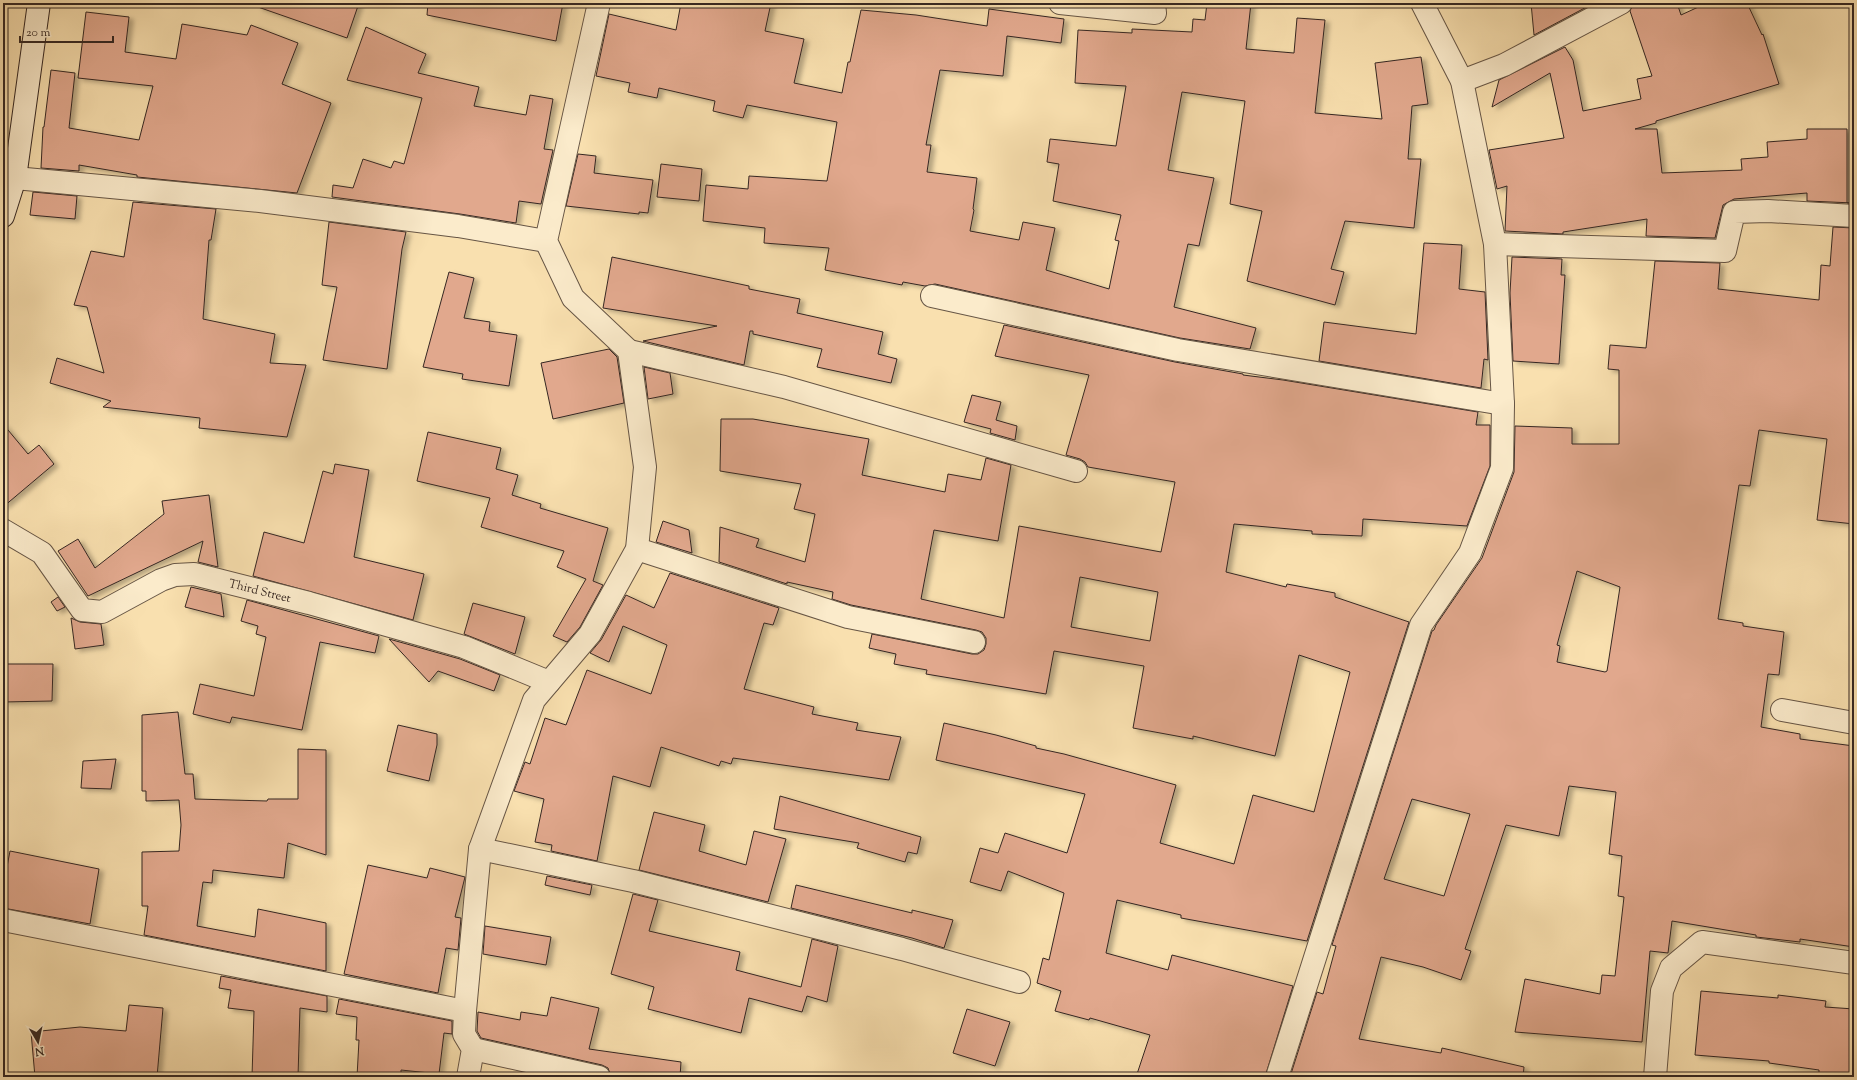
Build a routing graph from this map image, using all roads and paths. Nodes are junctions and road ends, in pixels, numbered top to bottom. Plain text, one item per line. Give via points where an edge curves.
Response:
1 (38, 3) edge
2 (599, 3) edge
3 (1060, 3) edge
4 (1154, 3) edge
5 (1422, 3) edge
6 (1621, 3) edge
7 (1462, 82) junction
8 (15, 178) junction
9 (3, 216) edge
10 (1854, 216) edge
11 (546, 241) junction
12 (1495, 244) junction
13 (932, 296) dead end
14 (629, 351) junction
15 (1503, 404) junction
16 (1076, 471) dead end
17 (3, 530) edge
18 (637, 549) junction
19 (974, 642) dead end
20 (549, 682) junction
21 (1782, 710) dead end
22 (1854, 723) edge
23 (480, 849) junction
24 (3, 920) edge
25 (1854, 963) edge
26 (1019, 982) dead end
27 (465, 1010) junction
28 (473, 1049) junction
29 (468, 1077) edge
30 (599, 1077) edge
31 (1277, 1077) edge
32 (1655, 1077) edge

1 - 8 street
2 - 11 street
3 - 4 street via 1155,12
5 - 7 street
6 - 7 street via 1504,66
7 - 12 street
8 - 9 street
8 - 11 street via 260,201 458,226
10 - 12 street via 1768,211 1734,212 1725,251
11 - 14 street via 573,298
12 - 15 street
13 - 15 street via 1178,350
14 - 16 street via 784,387
14 - 18 street via 645,467
15 - 31 street via 1502,468 1470,553 1421,625
17 - 20 street, Third Street via 42,553 82,610 102,612 162,580 175,575 194,574 309,603 464,647
18 - 19 street via 848,617
18 - 20 street via 590,634
20 - 23 street via 534,700
21 - 22 street
23 - 26 street via 633,881 902,949
23 - 27 street
24 - 27 street
25 - 32 street via 1702,942 1671,968 1662,991
27 - 28 street via 464,1034
28 - 29 street
28 - 30 street

